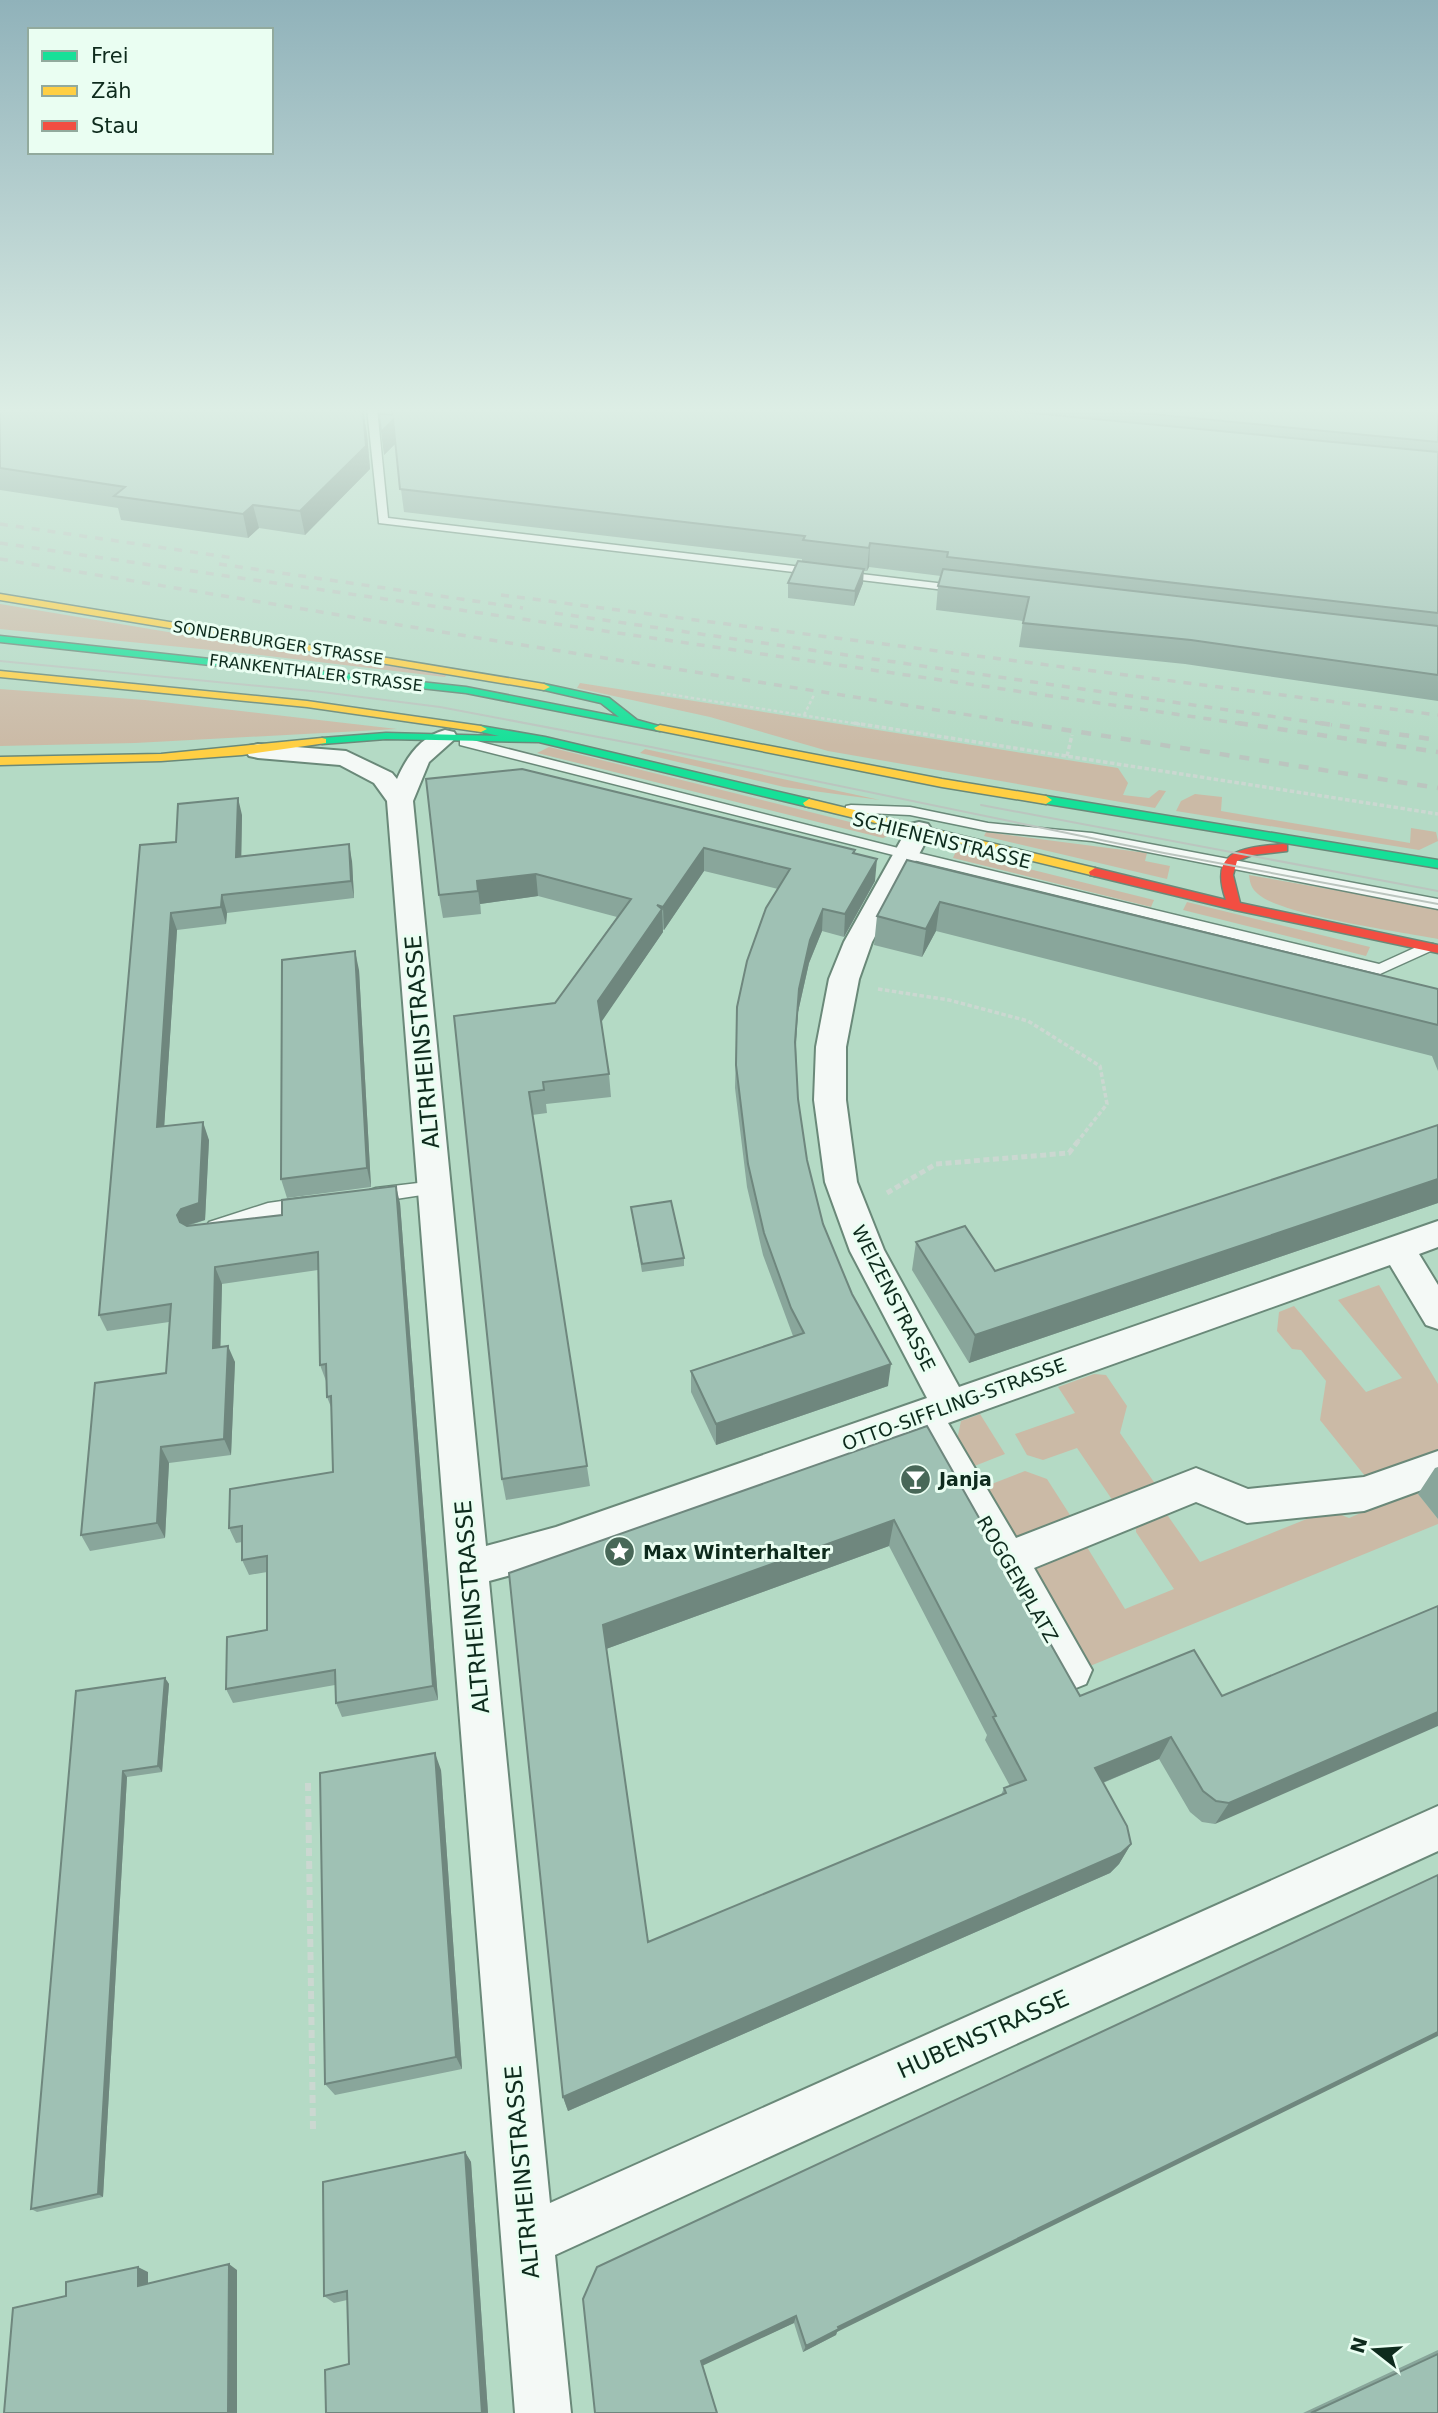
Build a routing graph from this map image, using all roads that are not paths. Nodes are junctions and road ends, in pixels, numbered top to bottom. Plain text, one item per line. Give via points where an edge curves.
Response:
1 (383, 521) edge
2 (977, 591) edge
3 (0, 597) edge
4 (0, 639) edge
5 (0, 674) edge
6 (631, 720) junction
7 (445, 737) junction
8 (545, 740) junction
9 (258, 751) junction
10 (0, 761) edge
11 (400, 801) junction
12 (826, 808) junction
13 (919, 830) junction
14 (1320, 845) junction
15 (1438, 864) edge
16 (899, 865) junction
17 (1226, 865) junction
18 (1438, 904) edge
19 (1235, 906) junction
20 (1433, 948) edge
21 (435, 1187) junction
22 (358, 1198) edge
23 (319, 1203) edge
24 (195, 1233) edge
25 (1438, 1234) edge
26 (1396, 1247) junction
27 (1438, 1315) edge
28 (937, 1410) junction
29 (1438, 1467) edge
30 (1007, 1560) junction
31 (469, 1568) junction
32 (1071, 1670) dead end
33 (1438, 1828) edge
34 (528, 2240) junction
35 (543, 2413) edge

1 - 2 lane
3 - 6 main road, SONDERBURGER STRASSE via 509,679 605,700
4 - 6 main road, FRANKENTHALER STRASSE via 466,690
5 - 8 main road, FRANKENTHALER STRASSE via 411,717
6 - 14 main road via 942,783
7 - 8 main road, SCHIENENSTRASSE
7 - 9 main road, SCHIENENSTRASSE via 344,738
7 - 11 street, ALTRHEINSTRASSE via 418,759
7 - 16 lane, SCHIENENSTRASSE
8 - 12 main road, SCHIENENSTRASSE
9 - 10 main road via 90,763
9 - 11 street via 346,758 383,778
11 - 21 street, ALTRHEINSTRASSE
12 - 13 main road, SCHIENENSTRASSE
12 - 17 lane via 910,811 989,827 1092,837
13 - 16 street, WEIZENSTRASSE
13 - 19 main road, SCHIENENSTRASSE
14 - 15 main road
14 - 17 main road via 1238,854
16 - 20 lane, SCHIENENSTRASSE via 1380,969
16 - 28 street, WEIZENSTRASSE via 844,979 831,1046 830,1100 842,1182 852,1212
17 - 18 lane
17 - 19 main road via 1224,879
19 - 20 main road, SCHIENENSTRASSE
21 - 22 lane
21 - 31 street, ALTRHEINSTRASSE
23 - 24 lane via 268,1210
25 - 26 street, OTTO-SIFFLING-STRASSE
26 - 27 street
26 - 28 street, OTTO-SIFFLING-STRASSE
28 - 30 street, ROGGENPLATZ
28 - 31 street, OTTO-SIFFLING-STRASSE via 556,1545
29 - 30 street via 1364,1494 1247,1506 1196,1485
30 - 32 street, ROGGENPLATZ
31 - 34 street, ALTRHEINSTRASSE
33 - 34 street, HUBENSTRASSE
34 - 35 street, ALTRHEINSTRASSE

